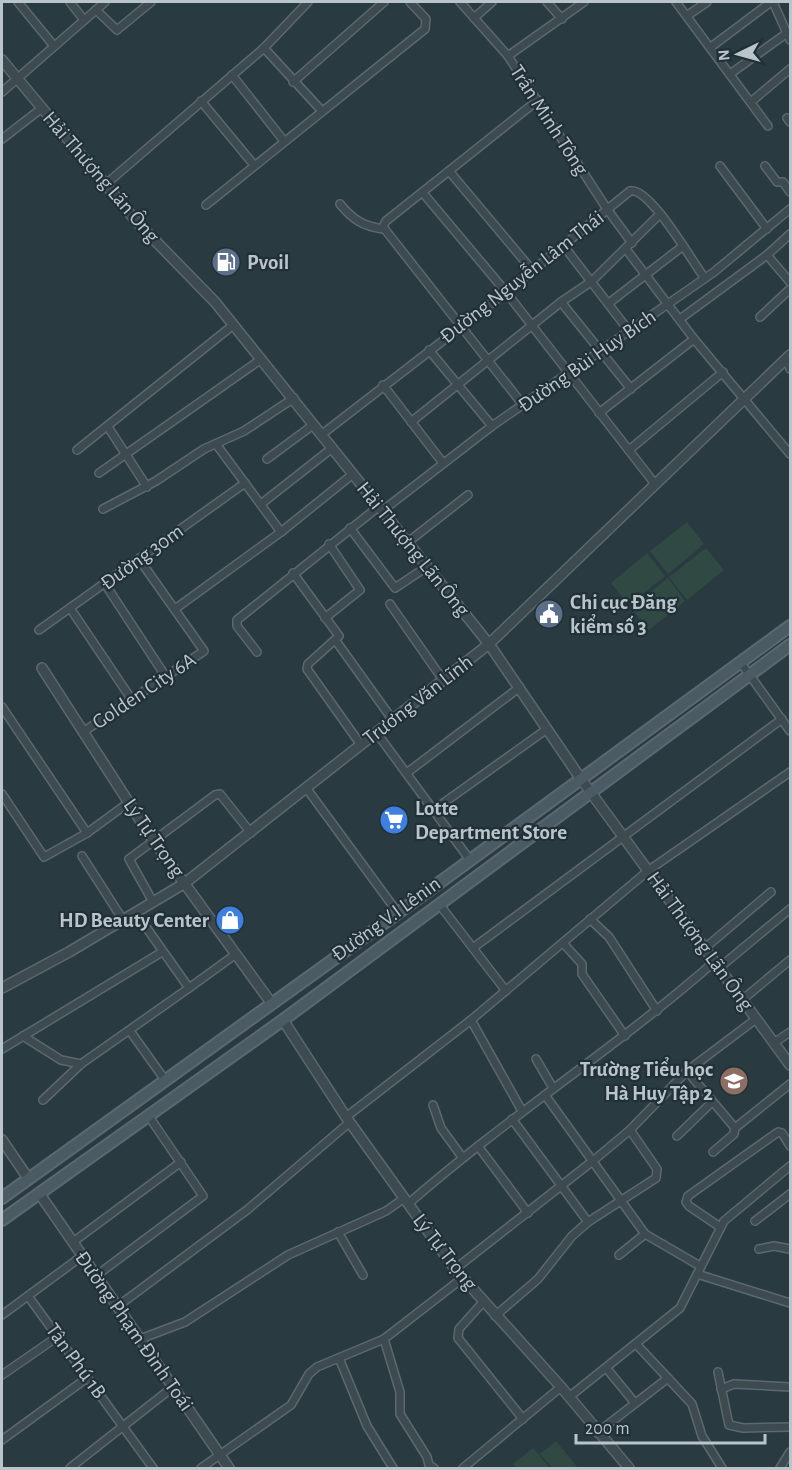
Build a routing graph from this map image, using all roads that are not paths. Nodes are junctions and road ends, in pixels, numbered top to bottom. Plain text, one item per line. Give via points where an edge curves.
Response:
1 (18, 2) edge
2 (70, 2) edge
3 (105, 2) edge
4 (151, 2) edge
5 (308, 2) edge
6 (384, 2) edge
7 (410, 2) edge
8 (460, 2) edge
9 (492, 2) edge
10 (547, 2) edge
11 (582, 2) edge
12 (676, 2) edge
13 (707, 2) edge
14 (772, 2) edge
15 (96, 10) junction
16 (688, 15) junction
17 (474, 18) junction
18 (562, 19) junction
19 (84, 20) junction
20 (789, 37) edge
21 (54, 46) junction
22 (711, 47) junction
23 (264, 48) junction
24 (508, 56) junction
25 (2, 60) edge
26 (790, 69) edge
27 (730, 74) junction
28 (232, 75) junction
29 (18, 78) junction
30 (293, 82) junction
31 (2, 92) edge
32 (538, 100) junction
33 (201, 101) junction
34 (752, 101) junction
35 (42, 108) junction
36 (321, 110) junction
37 (768, 126) dead end
38 (3, 136) edge
39 (284, 141) junction
40 (255, 165) junction
41 (720, 166) dead end
42 (765, 166) dead end
43 (449, 171) junction
44 (106, 184) junction
45 (790, 192) edge
46 (423, 193) junction
47 (340, 204) dead end
48 (206, 205) dead end
49 (607, 209) junction
50 (790, 209) edge
51 (660, 214) junction
52 (383, 229) junction
53 (767, 229) junction
54 (790, 234) edge
55 (632, 243) junction
56 (563, 245) junction
57 (683, 246) junction
58 (626, 249) junction
59 (767, 255) junction
60 (532, 270) junction
61 (647, 275) junction
62 (705, 277) junction
63 (592, 281) junction
64 (790, 282) edge
65 (790, 289) edge
66 (506, 292) junction
67 (561, 302) junction
68 (609, 303) junction
69 (668, 304) junction
70 (760, 317) dead end
71 (680, 319) junction
72 (460, 325) junction
73 (232, 326) junction
74 (531, 326) junction
75 (629, 331) junction
76 (694, 339) junction
77 (429, 350) junction
78 (599, 352) junction
79 (788, 357) edge
80 (260, 360) junction
81 (488, 360) junction
82 (790, 369) edge
83 (723, 372) junction
84 (569, 374) junction
85 (459, 384) junction
86 (383, 386) junction
87 (631, 389) junction
88 (294, 398) junction
89 (745, 399) junction
90 (524, 405) junction
91 (599, 413) junction
92 (411, 422) junction
93 (312, 425) junction
94 (492, 426) junction
95 (108, 427) junction
96 (321, 435) junction
97 (216, 444) junction
98 (331, 449) junction
99 (77, 450) dead end
100 (629, 450) junction
101 (790, 454) edge
102 (126, 456) junction
103 (267, 459) dead end
104 (443, 463) junction
105 (99, 473) dead end
106 (353, 474) junction
107 (245, 483) junction
108 (655, 484) junction
109 (147, 487) junction
110 (468, 495) dead end
111 (261, 504) junction
112 (103, 509) dead end
113 (380, 509) junction
114 (350, 528) junction
115 (281, 532) junction
116 (408, 542) junction
117 (329, 544) junction
118 (139, 559) junction
119 (428, 566) junction
120 (293, 573) junction
121 (105, 584) junction
122 (390, 604) dead end
123 (70, 608) junction
124 (175, 609) junction
125 (325, 618) junction
126 (790, 626) edge
127 (39, 630) dead end
128 (336, 641) junction
129 (489, 644) junction
130 (790, 645) edge
131 (257, 652) dead end
132 (741, 663) junction
133 (42, 668) dead end
134 (749, 676) junction
135 (166, 677) junction
136 (443, 680) junction
137 (520, 687) junction
138 (132, 700) junction
139 (2, 706) edge
140 (392, 719) junction
141 (782, 719) junction
142 (547, 729) junction
143 (790, 731) edge
144 (83, 732) junction
145 (376, 732) junction
146 (361, 745) junction
147 (408, 772) junction
148 (790, 772) edge
149 (581, 779) junction
150 (307, 789) junction
151 (591, 792) junction
152 (2, 794) edge
153 (128, 803) junction
154 (435, 809) junction
155 (87, 833) junction
156 (251, 833) junction
157 (624, 836) junction
158 (153, 840) junction
159 (82, 856) dead end
160 (470, 860) junction
161 (649, 870) junction
162 (185, 883) junction
163 (771, 892) dead end
164 (153, 902) junction
165 (439, 904) junction
166 (790, 909) edge
167 (136, 914) junction
168 (398, 914) junction
169 (590, 919) junction
170 (123, 920) junction
171 (563, 944) junction
172 (473, 948) junction
173 (705, 948) junction
174 (162, 952) junction
175 (236, 954) junction
176 (790, 960) edge
177 (716, 965) junction
178 (2, 988) edge
179 (189, 988) junction
180 (506, 991) junction
181 (742, 1000) junction
182 (272, 1004) junction
183 (657, 1011) junction
184 (756, 1019) junction
185 (283, 1020) junction
186 (471, 1020) junction
187 (130, 1031) junction
188 (790, 1032) edge
189 (23, 1036) junction
190 (625, 1036) junction
191 (774, 1043) junction
192 (2, 1049) edge
193 (536, 1059) dead end
194 (81, 1064) junction
195 (790, 1065) edge
196 (687, 1071) junction
197 (165, 1080) junction
198 (790, 1084) edge
199 (553, 1088) junction
200 (545, 1095) junction
201 (43, 1100) dead end
202 (711, 1103) junction
203 (433, 1105) dead end
204 (522, 1111) junction
205 (148, 1115) junction
206 (348, 1119) junction
207 (512, 1119) junction
208 (735, 1128) junction
209 (630, 1130) junction
210 (677, 1136) dead end
211 (2, 1140) edge
212 (478, 1146) junction
213 (790, 1146) edge
214 (713, 1152) dead end
215 (462, 1157) junction
216 (594, 1161) junction
217 (181, 1162) junction
218 (790, 1166) edge
219 (28, 1178) junction
220 (563, 1186) junction
221 (39, 1193) junction
222 (790, 1194) edge
223 (2, 1198) edge
224 (406, 1201) junction
225 (621, 1201) junction
226 (528, 1213) junction
227 (2, 1220) edge
228 (755, 1221) dead end
229 (588, 1222) junction
230 (720, 1227) junction
231 (338, 1232) junction
232 (645, 1234) junction
233 (73, 1242) junction
234 (759, 1249) dead end
235 (790, 1249) edge
236 (619, 1255) dead end
237 (82, 1256) junction
238 (455, 1269) junction
239 (698, 1270) junction
240 (97, 1275) junction
241 (363, 1275) dead end
242 (464, 1277) junction
243 (28, 1296) junction
244 (484, 1301) junction
245 (790, 1303) edge
246 (118, 1306) junction
247 (2, 1315) edge
248 (495, 1316) junction
249 (57, 1336) junction
250 (140, 1339) junction
251 (384, 1340) junction
252 (637, 1345) junction
253 (339, 1358) junction
254 (607, 1370) junction
255 (718, 1372) dead end
256 (2, 1375) edge
257 (87, 1378) junction
258 (668, 1378) junction
259 (173, 1387) junction
260 (561, 1387) junction
261 (790, 1387) edge
262 (721, 1389) junction
263 (569, 1397) junction
264 (635, 1403) junction
265 (523, 1419) junction
266 (123, 1427) junction
267 (790, 1427) edge
268 (597, 1433) junction
269 (2, 1440) edge
270 (790, 1452) edge
271 (220, 1455) junction
272 (432, 1467) edge
273 (70, 1468) edge
274 (153, 1468) edge
275 (201, 1468) edge
276 (229, 1468) edge
277 (393, 1468) edge
278 (421, 1468) edge
279 (464, 1468) edge
280 (629, 1468) edge
281 (722, 1468) edge
282 (780, 1468) edge

1 - 21 street
2 - 19 street
3 - 15 street
4 - 15 street via 117,30
5 - 23 street
6 - 30 street
7 - 36 street via 426,19 426,27
8 - 17 street, Trần Minh Tông
9 - 17 street
10 - 18 street
11 - 18 street
12 - 16 street
13 - 16 street
14 - 20 street
14 - 22 street
15 - 19 street
16 - 22 street
17 - 24 street, Trần Minh Tông
18 - 24 street
19 - 21 street
20 - 27 street
21 - 29 street
22 - 27 street
23 - 28 street
23 - 30 street
24 - 32 street, Trần Minh Tông
25 - 29 street, Hải Thượng Lãn Ông
26 - 34 street
27 - 34 street
28 - 33 street
28 - 39 street
29 - 31 street
29 - 35 street, Hải Thượng Lãn Ông
30 - 36 street
32 - 43 street
32 - 49 street, Trần Minh Tông
33 - 40 street
33 - 44 street
34 - 37 street
35 - 38 street
35 - 44 street, Hải Thượng Lãn Ông
36 - 39 street
39 - 40 street
40 - 48 street
41 - 53 street
42 - 45 street
43 - 46 street
43 - 60 street
44 - 73 street, Hải Thượng Lãn Ông
46 - 52 street via 386,220
46 - 66 street
47 - 52 street via 365,226
49 - 51 street, Đường Nguyễn Lâm Thái via 633,190 640,192
49 - 55 street, Trần Minh Tông
49 - 56 street, Đường Nguyễn Lâm Thái
50 - 53 street, Đường Bùi Huy Bích
51 - 55 street
51 - 57 street, Đường Nguyễn Lâm Thái
52 - 72 street
53 - 62 street, Đường Bùi Huy Bích
54 - 59 street
55 - 58 street
56 - 60 street, Đường Nguyễn Lâm Thái
56 - 63 street
57 - 61 street
57 - 62 street, Đường Nguyễn Lâm Thái
58 - 61 street
58 - 63 street
59 - 64 street
59 - 71 street
60 - 66 street, Đường Nguyễn Lâm Thái
61 - 68 street
61 - 69 street
62 - 69 street, Đường Bùi Huy Bích
63 - 67 street
63 - 68 street
65 - 70 street
66 - 72 street, Đường Nguyễn Lâm Thái
66 - 74 street
67 - 74 street
67 - 78 street
68 - 75 street
69 - 71 street
69 - 75 street, Đường Bùi Huy Bích
71 - 76 street
72 - 77 street, Đường Nguyễn Lâm Thái
72 - 81 street
73 - 80 street, Hải Thượng Lãn Ông
73 - 95 street
74 - 81 street
74 - 84 street
75 - 78 street, Đường Bùi Huy Bích
76 - 83 street
76 - 87 street
77 - 85 street
77 - 86 street, Đường Nguyễn Lâm Thái
78 - 84 street, Đường Bùi Huy Bích
78 - 87 street
79 - 82 street
79 - 89 street, Trương Văn Lĩnh
80 - 88 street, Hải Thượng Lãn Ông
80 - 102 street
81 - 85 street
81 - 90 street
83 - 89 street
83 - 100 street
84 - 90 street, Đường Bùi Huy Bích
84 - 91 street
85 - 92 street
85 - 94 street
86 - 92 street
86 - 96 street, Đường Nguyễn Lâm Thái
87 - 91 street
88 - 93 street, Hải Thượng Lãn Ông
88 - 97 street via 244,431
89 - 101 street
89 - 108 street, Trương Văn Lĩnh
90 - 94 street, Đường Bùi Huy Bích
91 - 100 street
92 - 104 street
93 - 96 street, Hải Thượng Lãn Ông
93 - 103 street
94 - 104 street, Đường Bùi Huy Bích
95 - 99 street
95 - 102 street
96 - 98 street, Hải Thượng Lãn Ông
97 - 107 street
97 - 109 street
98 - 106 street, Hải Thượng Lãn Ông
98 - 111 street
100 - 108 street
102 - 105 street
102 - 109 street
104 - 113 street, Đường Bùi Huy Bích
106 - 113 street, Hải Thượng Lãn Ông
106 - 115 street
107 - 111 street
107 - 118 street, Đường 30m
108 - 129 street, Trương Văn Lĩnh
109 - 112 street
110 - 116 street
111 - 115 street
113 - 114 street, Đường Bùi Huy Bích
113 - 116 street, Hải Thượng Lãn Ông
114 - 117 street, Đường Bùi Huy Bích
114 - 119 street via 395,588
115 - 124 street
116 - 119 street, Hải Thượng Lãn Ông
117 - 120 street, Đường Bùi Huy Bích
117 - 125 street via 360,590
118 - 121 street, Đường 30m
118 - 124 street
119 - 129 street, Hải Thượng Lãn Ông
120 - 125 street
120 - 131 street, Đường Bùi Huy Bích via 236,621
121 - 123 street, Đường 30m
121 - 135 street
122 - 136 street
123 - 127 street, Đường 30m
123 - 138 street
124 - 135 street, Golden City 6A via 204,651
125 - 128 street via 339,633
126 - 132 main road, Đường V.I Lênin
128 - 140 street
128 - 146 street via 307,668
129 - 136 street, Trương Văn Lĩnh
129 - 137 street, Hải Thượng Lãn Ông
130 - 134 main road, Đường V.I Lênin
132 - 134 street
132 - 149 main road, Đường V.I Lênin
133 - 144 street, Lý Tự Trọng
134 - 141 street
134 - 151 main road, Đường V.I Lênin
135 - 138 street, Golden City 6A
136 - 140 street, Trương Văn Lĩnh
137 - 142 street, Hải Thượng Lãn Ông
137 - 147 street
138 - 144 street, Golden City 6A
139 - 155 street
140 - 145 street, Trương Văn Lĩnh
141 - 143 street
141 - 157 street
142 - 149 street, Hải Thượng Lãn Ông
142 - 154 street
144 - 153 street, Lý Tự Trọng
145 - 146 street, Trương Văn Lĩnh
145 - 147 street
146 - 150 street, Trương Văn Lĩnh
147 - 154 street
148 - 161 street
149 - 151 street, Hải Thượng Lãn Ông
149 - 160 main road, Đường V.I Lênin
150 - 156 street, Trương Văn Lĩnh
150 - 168 street
151 - 157 street, Hải Thượng Lãn Ông
151 - 165 main road, Đường V.I Lênin
152 - 155 street via 44,857
153 - 155 street
153 - 158 street, Lý Tự Trọng
154 - 160 street
156 - 158 street via 219,794
156 - 162 street, Trương Văn Lĩnh
157 - 161 street, Hải Thượng Lãn Ông
157 - 172 street
158 - 162 street, Lý Tự Trọng
158 - 164 street via 129,859
159 - 170 street
160 - 168 main road, Đường V.I Lênin
161 - 169 street
161 - 173 street, Hải Thượng Lãn Ông
162 - 164 street, Trương Văn Lĩnh
162 - 175 street, Lý Tự Trọng
163 - 173 street
164 - 167 street, Trương Văn Lĩnh
165 - 172 street
165 - 185 main road, Đường V.I Lênin
166 - 177 street
167 - 170 street, Trương Văn Lĩnh
167 - 174 street
168 - 182 main road, Đường V.I Lênin
169 - 171 street
169 - 183 street via 609,937
170 - 178 street, Trương Văn Lĩnh
171 - 180 street
171 - 190 street via 582,964 582,974
172 - 180 street
173 - 177 street, Hải Thượng Lãn Ông
174 - 179 street
174 - 189 street
175 - 179 street
175 - 182 street, Lý Tự Trọng
176 - 181 street
177 - 181 street, Hải Thượng Lãn Ông
177 - 183 street
179 - 187 street
180 - 186 street
181 - 184 street, Hải Thượng Lãn Ông
182 - 185 main road
182 - 197 main road, Đường V.I Lênin
183 - 190 street
184 - 191 street, Hải Thượng Lãn Ông
184 - 196 street
185 - 205 main road, Đường V.I Lênin
185 - 206 street, Lý Tự Trọng
186 - 204 street
186 - 206 street
187 - 194 street
187 - 197 street
188 - 191 street
189 - 192 street
189 - 194 street via 61,1060
190 - 199 street
191 - 195 street, Hải Thượng Lãn Ông
193 - 199 street
194 - 201 street
196 - 202 street
196 - 209 street
197 - 219 main road, Đường V.I Lênin
198 - 208 street
199 - 200 street
200 - 204 street
200 - 216 street
202 - 208 street
202 - 210 street
203 - 215 street via 441,1128
204 - 207 street
205 - 217 street
205 - 221 main road, Đường V.I Lênin
206 - 224 street, Lý Tự Trọng
206 - 246 street via 247,1210
207 - 212 street
207 - 220 street
208 - 214 street via 734,1134
209 - 216 street
209 - 225 street via 658,1173
211 - 219 street
212 - 215 street
212 - 226 street
213 - 230 street via 782,1132 777,1132 688,1196 689,1206
215 - 224 street
216 - 220 street
216 - 225 street
217 - 233 street
217 - 240 street via 203,1192 202,1197
218 - 230 street
219 - 221 main road
219 - 223 main road, Đường V.I Lênin
220 - 226 street
220 - 229 street
221 - 227 main road, Đường V.I Lênin
221 - 233 street, Đường Phạm Đình Toái
222 - 228 street
224 - 231 street
224 - 238 street, Lý Tự Trọng
225 - 229 street
225 - 232 street
226 - 238 street
229 - 248 street via 568,1240 538,1279
230 - 239 street
231 - 241 street
231 - 250 street via 288,1255 184,1322
232 - 236 street
232 - 239 street
233 - 237 street, Đường Phạm Đình Toái
234 - 235 street
237 - 240 street, Đường Phạm Đình Toái
237 - 243 street
238 - 242 street, Lý Tự Trọng
239 - 245 street
239 - 252 street via 680,1308
240 - 246 street, Đường Phạm Đình Toái
242 - 244 street, Lý Tự Trọng
242 - 251 street
243 - 247 street
243 - 249 street, Tân Phú 1B
244 - 248 street, Lý Tự Trọng
244 - 265 street via 459,1329 458,1338
246 - 250 street, Đường Phạm Đình Toái
248 - 260 street, Lý Tự Trọng
249 - 256 street
249 - 257 street, Tân Phú 1B
250 - 259 street, Đường Phạm Đình Toái
251 - 253 street
251 - 272 street via 400,1392 400,1414
252 - 254 street
252 - 258 street
253 - 271 street via 317,1367 291,1405
253 - 277 street via 367,1426
254 - 263 street
254 - 264 street
255 - 262 street
257 - 266 street, Tân Phú 1B
257 - 269 street
258 - 264 street
258 - 281 street via 692,1404 702,1436
259 - 266 street
259 - 271 street, Đường Phạm Đình Toái
260 - 263 street, Lý Tự Trọng
260 - 265 street
261 - 262 street via 734,1384
262 - 267 street via 729,1425 734,1428
263 - 268 street, Lý Tự Trọng
264 - 268 street
265 - 279 street
266 - 273 street
266 - 274 street, Tân Phú 1B
268 - 280 street, Lý Tự Trọng
270 - 282 street
271 - 275 street
271 - 276 street, Đường Phạm Đình Toái
272 - 278 street

